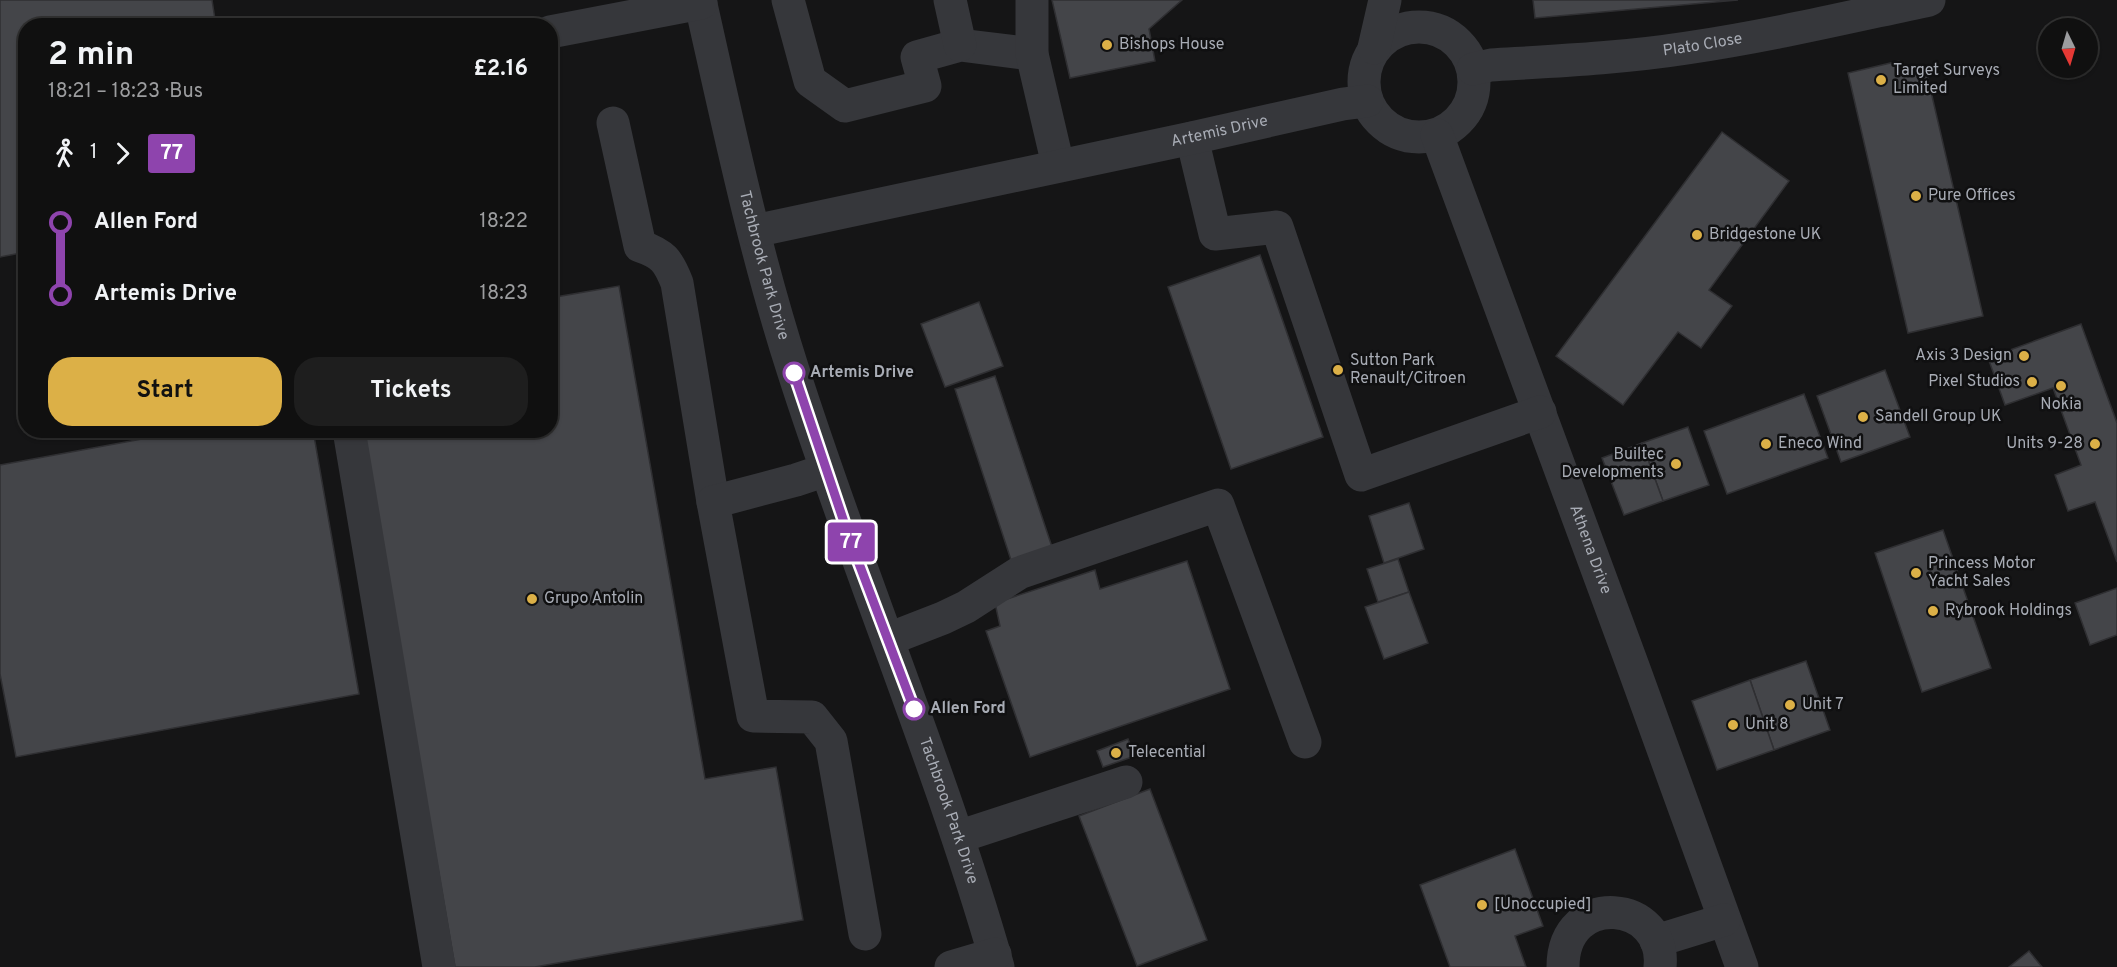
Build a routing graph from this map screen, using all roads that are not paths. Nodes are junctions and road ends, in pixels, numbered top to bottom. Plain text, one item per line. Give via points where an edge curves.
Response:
1 (788, 0) edge
2 (950, 0) edge
3 (1032, 0) edge
4 (1385, 0) edge
5 (1929, 0) edge
6 (700, 1) edge
7 (1427, 14) edge
8 (558, 30) edge
9 (960, 45) junction
10 (1374, 48) junction
11 (1032, 54) junction
12 (1473, 69) junction
13 (1367, 101) junction
14 (613, 123) dead end
15 (1437, 135) junction
16 (1192, 138) junction
17 (1058, 165) junction
18 (754, 231) junction
19 (1540, 412) junction
20 (350, 438) edge
21 (826, 470) junction
22 (713, 502) junction
23 (889, 639) junction
24 (1305, 742) dead end
25 (1126, 782) dead end
26 (958, 837) junction
27 (1724, 920) junction
28 (865, 934) dead end
29 (1658, 954) edge
30 (996, 961) edge
31 (439, 967) edge
32 (951, 967) edge
33 (1563, 967) edge
34 (1742, 967) edge

1 - 9 street via 810,81 845,106 925,86 917,57
2 - 9 street
3 - 11 street
4 - 10 street
5 - 12 street, Plato Close via 1687,48
6 - 8 street
6 - 18 street, Tachbrook Park Drive
7 - 10 street via 1418,26 1386,36
7 - 12 street via 1460,43
9 - 11 street
10 - 13 street via 1363,83
11 - 17 street
12 - 15 street via 1475,85 1463,116
13 - 15 street via 1387,128 1403,135
13 - 16 street, Artemis Drive
14 - 22 street via 640,246 662,256 677,282
15 - 19 street, Athena Drive
16 - 17 street, Artemis Drive
16 - 19 street via 1215,234 1277,227 1361,475
17 - 18 street, Artemis Drive
18 - 21 street, Tachbrook Park Drive via 781,332
19 - 27 street, Athena Drive
20 - 31 street
21 - 22 street
21 - 23 street, Tachbrook Park Drive
22 - 28 street via 753,716 812,717 831,741
23 - 24 street via 966,607 1019,573 1218,505
23 - 26 street, Tachbrook Park Drive
25 - 26 street
26 - 30 street, Tachbrook Park Drive
27 - 29 street
27 - 34 street, Athena Drive
29 - 33 street via 1652,933 1640,921 1608,912 1578,925 1568,939
30 - 32 street

